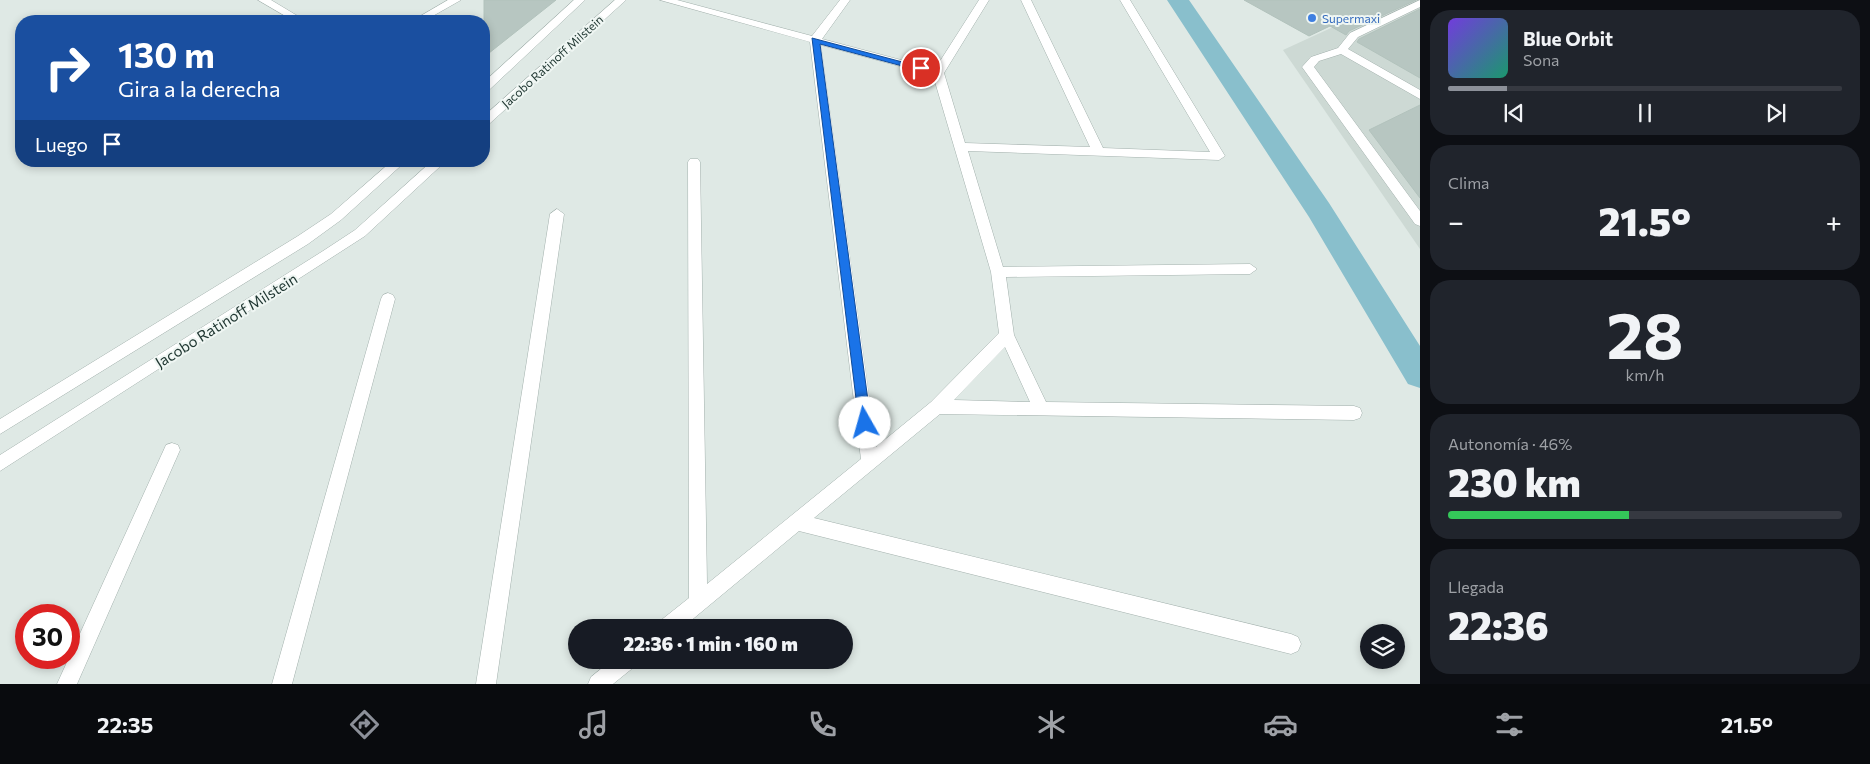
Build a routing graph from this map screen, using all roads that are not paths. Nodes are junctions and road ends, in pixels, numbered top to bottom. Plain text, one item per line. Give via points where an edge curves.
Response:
1 (263, 0) edge
2 (456, 0) edge
3 (580, 0) edge
4 (621, 0) edge
5 (665, 0) edge
6 (845, 0) edge
7 (984, 0) edge
8 (1026, 0) edge
9 (1125, 0) edge
10 (1420, 3) edge
11 (702, 4) edge
12 (291, 15) edge
13 (427, 15) edge
14 (815, 40) junction
15 (1342, 50) junction
16 (938, 73) junction
17 (490, 82) edge
18 (1420, 95) edge
19 (490, 117) edge
20 (961, 147) junction
21 (1099, 153) junction
22 (694, 162) dead end
23 (393, 167) edge
24 (433, 167) edge
25 (557, 214) dead end
26 (1420, 221) edge
27 (1250, 269) dead end
28 (998, 272) junction
29 (388, 300) dead end
30 (1007, 335) junction
31 (937, 406) junction
32 (1041, 408) junction
33 (1354, 413) dead end
34 (0, 427) edge
35 (172, 450) dead end
36 (870, 461) junction
37 (0, 464) edge
38 (796, 522) junction
39 (698, 602) junction
40 (678, 619) edge
41 (1291, 644) dead end
42 (616, 669) edge
43 (67, 684) edge
44 (282, 684) edge
45 (486, 684) edge
46 (598, 684) edge

1 - 12 street
2 - 13 street
3 - 17 street, Jacobo Ratinoff Milstein
4 - 19 street, Jacobo Ratinoff Milstein
5 - 11 street
6 - 14 street
7 - 16 street
8 - 21 street
9 - 21 street via 1219,156
10 - 15 street via 1354,35
11 - 14 street
14 - 16 street
14 - 36 street
15 - 18 street
15 - 26 street via 1315,58 1308,67
16 - 20 street
20 - 21 street
20 - 28 street
22 - 39 street
23 - 34 street, Jacobo Ratinoff Milstein via 336,217 303,240
24 - 37 street, Jacobo Ratinoff Milstein via 360,233 328,255
25 - 45 street
27 - 28 street
28 - 30 street
29 - 44 street
30 - 31 street
30 - 32 street
31 - 32 street
31 - 36 street
32 - 33 street
35 - 43 street
36 - 38 street
38 - 39 street
38 - 41 street
39 - 40 street
42 - 46 street

